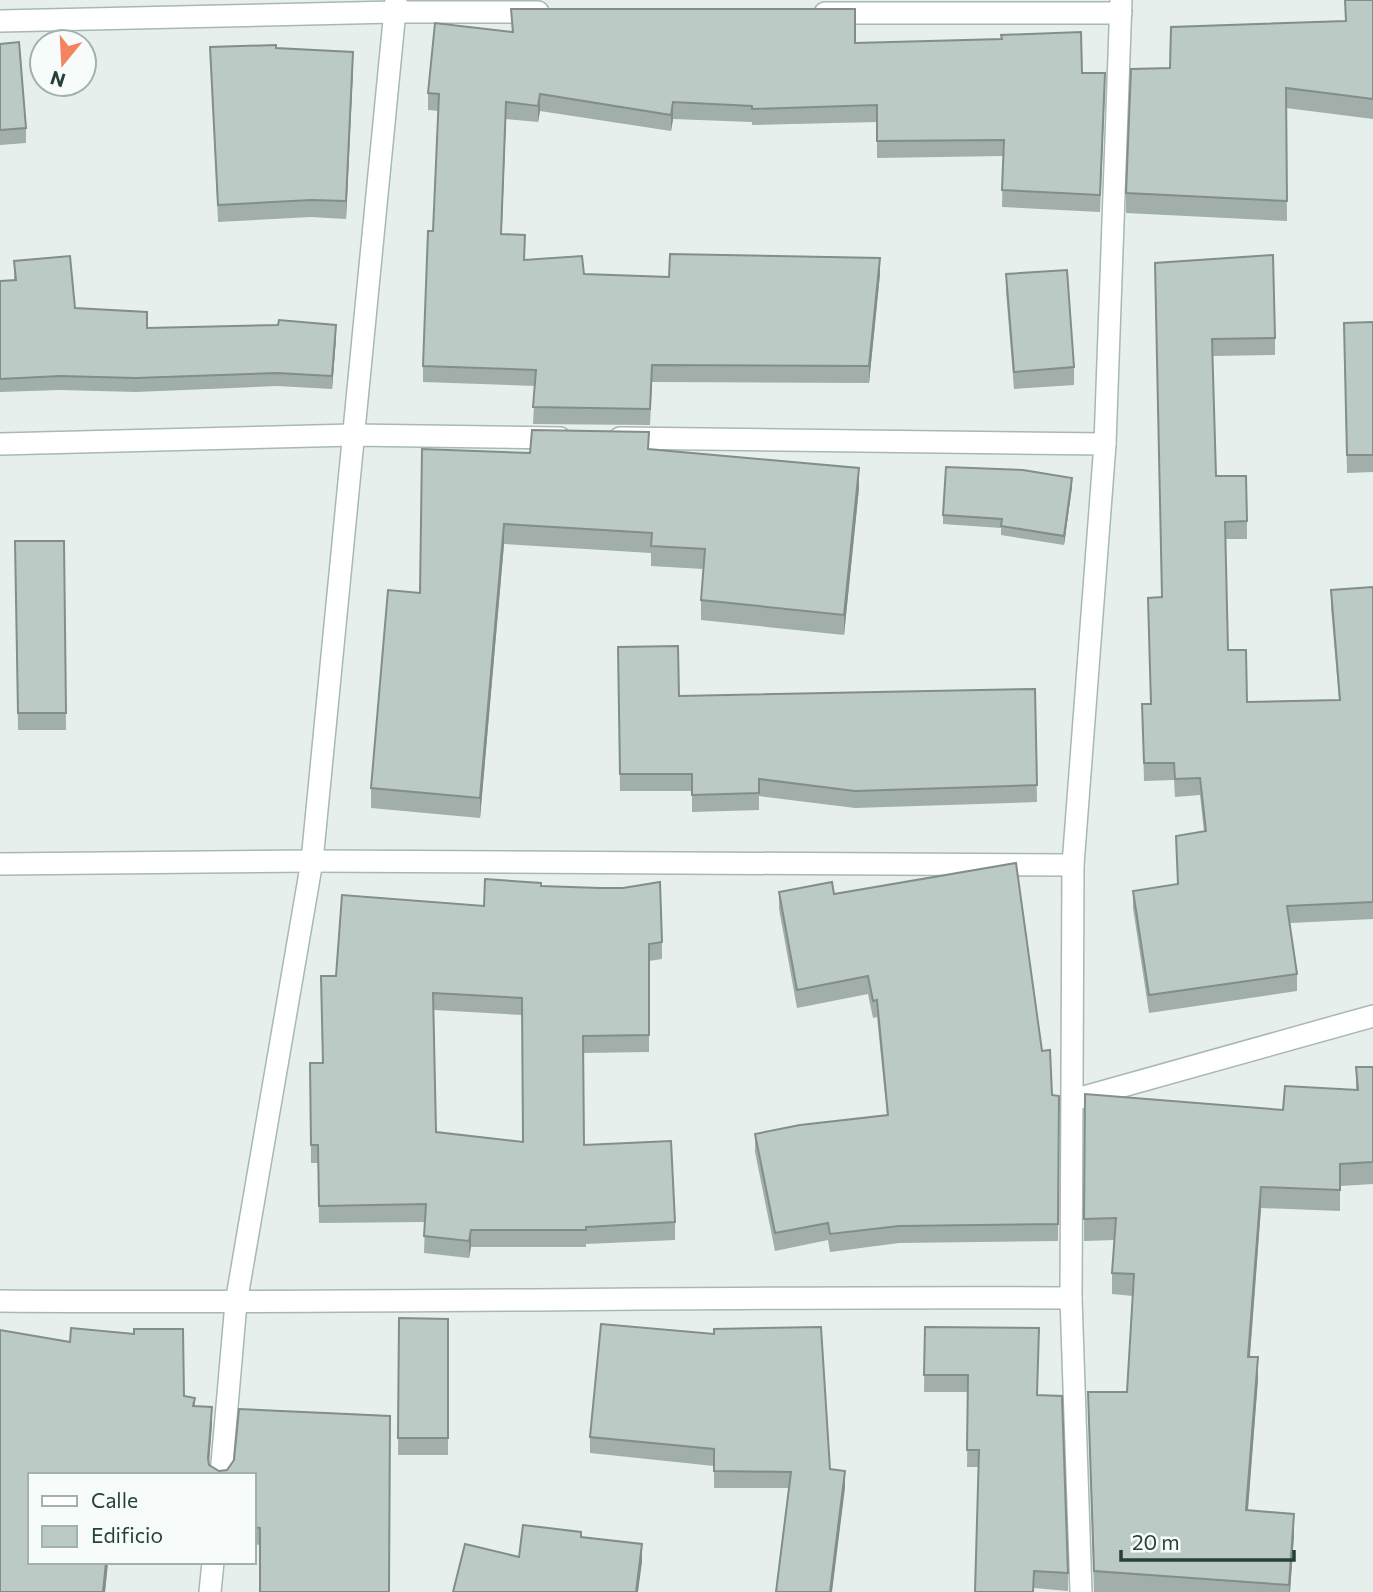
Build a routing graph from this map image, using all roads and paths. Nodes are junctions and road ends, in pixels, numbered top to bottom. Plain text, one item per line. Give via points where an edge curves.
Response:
1 (395, 6) edge
2 (1121, 6) edge
3 (562, 12) edge
4 (799, 13) edge
5 (0, 21) edge
6 (353, 435) junction
7 (576, 438) edge
8 (604, 438) edge
9 (0, 444) edge
10 (1104, 444) junction
11 (312, 861) junction
12 (0, 864) edge
13 (1073, 865) junction
14 (1373, 1016) edge
15 (1073, 1100) junction
16 (1071, 1298) junction
17 (0, 1301) edge
18 (236, 1303) junction
19 (221, 1473) edge
20 (213, 1564) edge
21 (210, 1592) edge
22 (1082, 1592) edge

1 - 3 street
1 - 5 street
1 - 6 street
2 - 4 street
2 - 10 street
6 - 7 street
6 - 9 street
6 - 11 street
8 - 10 street
10 - 13 street
11 - 12 street
11 - 13 street
11 - 18 street
13 - 15 street
14 - 15 street
15 - 16 street
16 - 18 street
16 - 22 street
17 - 18 street
18 - 19 street
20 - 21 street

